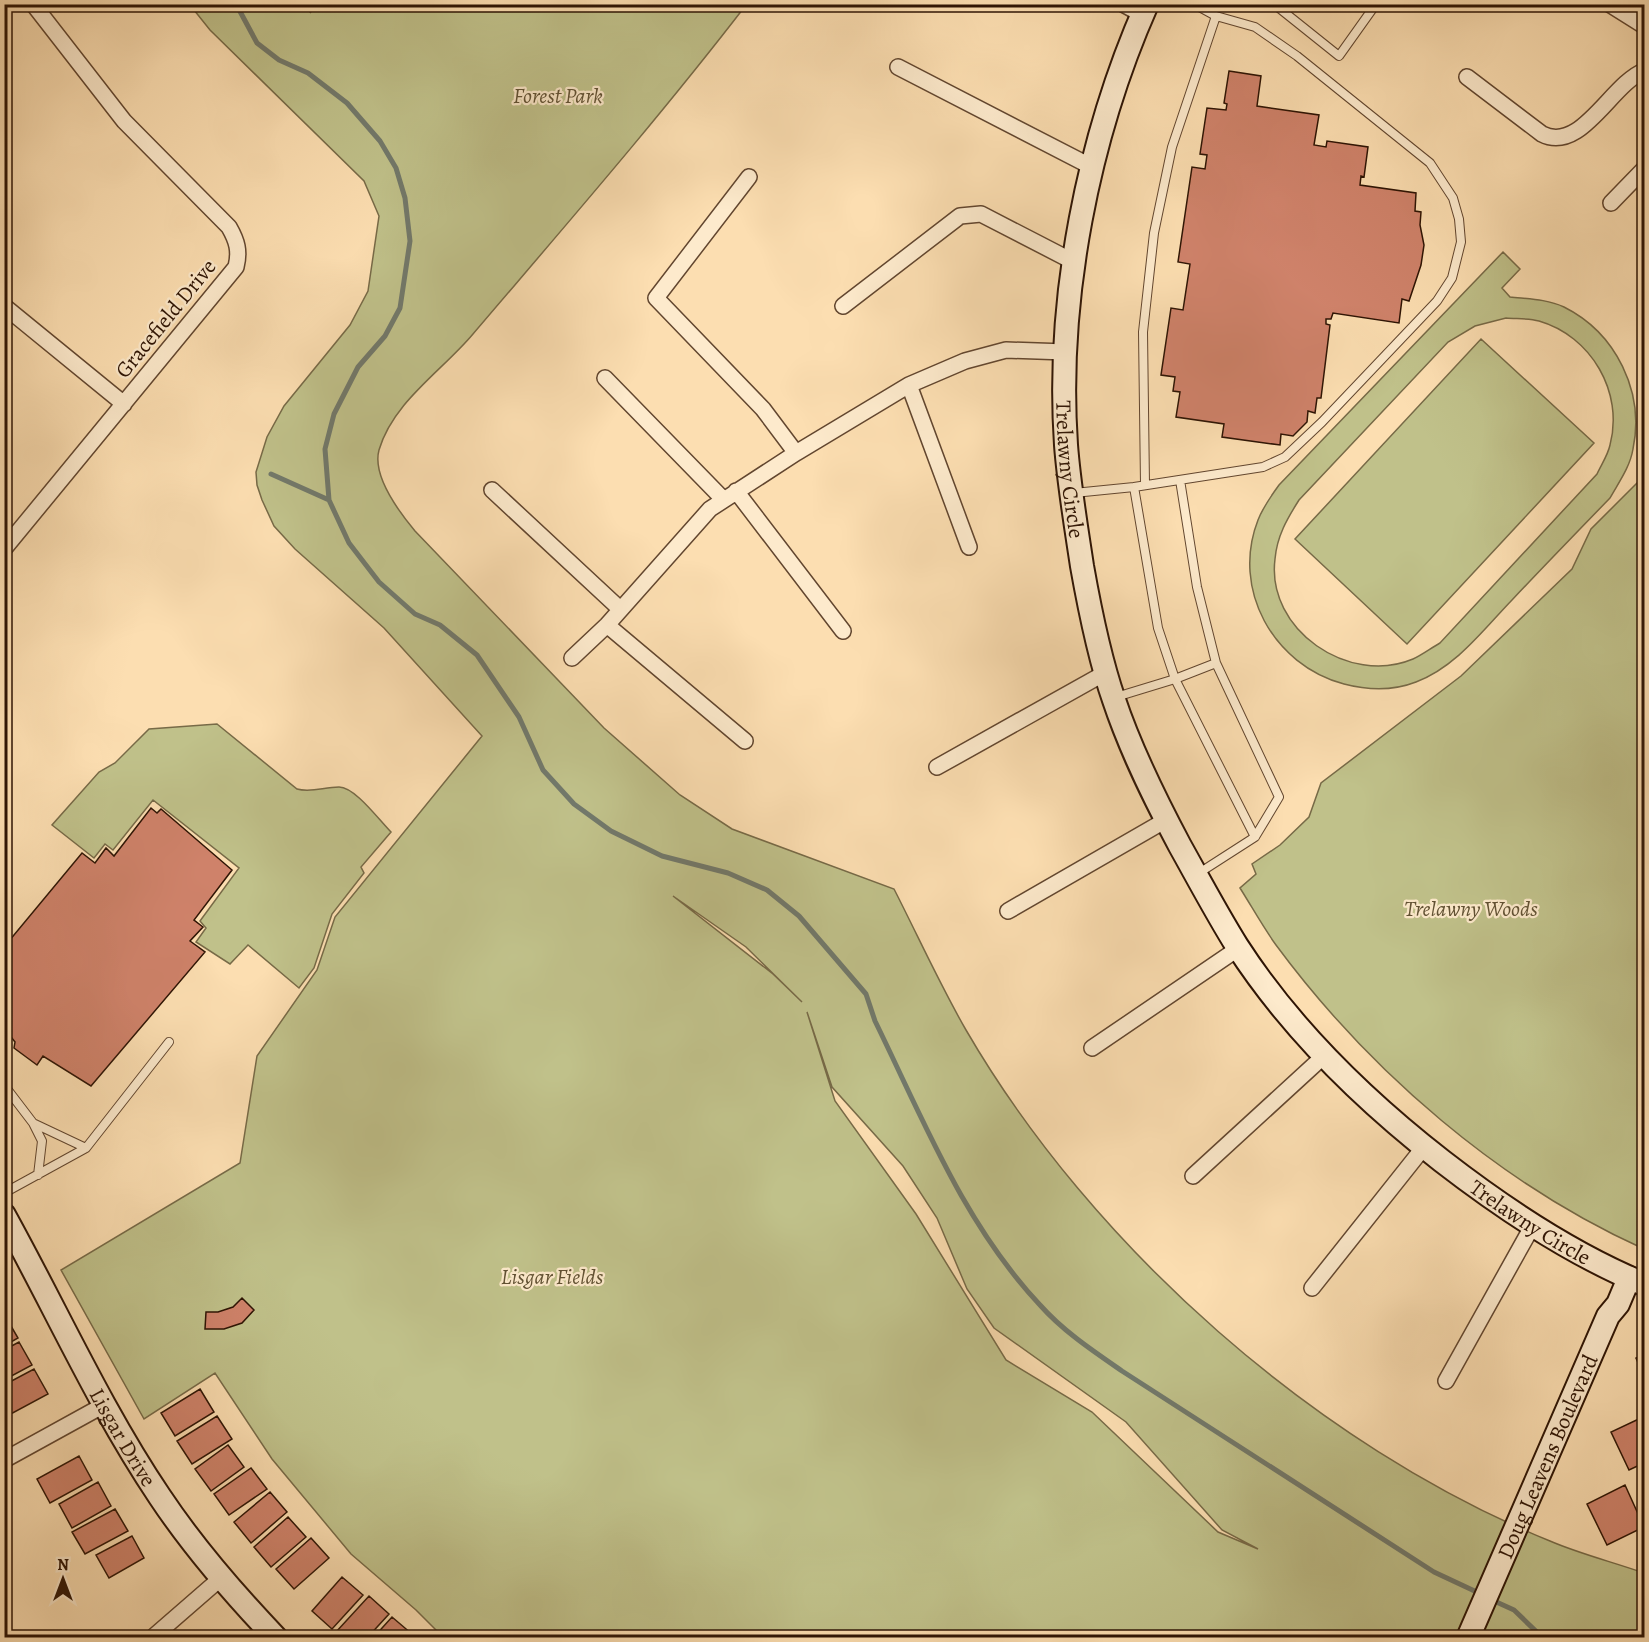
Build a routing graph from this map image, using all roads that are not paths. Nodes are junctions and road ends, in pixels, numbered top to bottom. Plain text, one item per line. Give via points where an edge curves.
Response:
1 (33, 4) edge
2 (1194, 4) edge
3 (1274, 4) edge
4 (1376, 4) edge
5 (1609, 4) edge
6 (1138, 8) edge
7 (1216, 16) junction
8 (1644, 26) edge
9 (898, 68) dead end
10 (1644, 71) edge
11 (1467, 77) dead end
12 (1092, 167) junction
13 (1644, 169) edge
14 (749, 177) dead end
15 (1611, 203) dead end
16 (1074, 262) junction
17 (4, 306) edge
18 (843, 306) dead end
19 (1066, 352) junction
20 (605, 378) dead end
21 (909, 385) junction
22 (123, 404) junction
23 (796, 453) junction
24 (1180, 480) junction
25 (1145, 485) junction
26 (1134, 487) junction
27 (492, 490) dead end
28 (1071, 493) junction
29 (730, 495) junction
30 (969, 547) dead end
31 (4, 549) edge
32 (620, 609) junction
33 (607, 625) junction
34 (843, 631) dead end
35 (573, 658) dead end
36 (1216, 663) junction
37 (1105, 673) junction
38 (1176, 680) junction
39 (1113, 698) junction
40 (746, 741) dead end
41 (938, 767) dead end
42 (1166, 820) junction
43 (1256, 837) junction
44 (1196, 875) junction
45 (1008, 911) dead end
46 (1239, 948) junction
47 (169, 1042) dead end
48 (1092, 1048) dead end
49 (1325, 1055) junction
50 (4, 1085) edge
51 (33, 1123) junction
52 (1424, 1147) junction
53 (86, 1148) junction
54 (38, 1175) junction
55 (1193, 1176) dead end
56 (4, 1193) edge
57 (4, 1215) edge
58 (1533, 1225) junction
59 (1637, 1281) edge
60 (1312, 1288) dead end
61 (1446, 1381) dead end
62 (104, 1405) junction
63 (4, 1460) edge
64 (221, 1578) junction
65 (1470, 1635) edge
66 (152, 1638) edge
67 (276, 1638) edge

1 - 22 street, Gracefield Drive via 124,121 217,213 238,245 236,267
2 - 7 lane
3 - 4 lane via 1339,56
5 - 8 street
6 - 12 street, Trelawny Circle
7 - 24 lane via 1256,27 1430,163 1453,198 1461,242 1452,278 1437,301 1285,457 1263,467
7 - 25 lane via 1172,147 1154,233 1143,332
9 - 12 street
10 - 11 street via 1627,80 1574,134 1556,138 1542,134
12 - 16 street, Trelawny Circle
13 - 15 street
14 - 23 street via 656,298 764,409
16 - 18 street via 972,213 960,216
16 - 19 street, Trelawny Circle
17 - 22 street
19 - 21 street via 1006,350 983,355
19 - 28 street, Trelawny Circle via 1065,423
20 - 29 street
21 - 23 street
21 - 30 street
22 - 31 street, Gracefield Drive
23 - 29 street
24 - 25 lane
24 - 36 lane via 1197,586
25 - 26 lane
26 - 28 lane
26 - 38 lane via 1158,628
27 - 32 street
28 - 37 street, Trelawny Circle
29 - 32 street via 710,509
29 - 34 street
32 - 33 street
33 - 35 street
33 - 40 street
36 - 38 lane
36 - 43 lane via 1279,797
37 - 39 street, Trelawny Circle
37 - 41 street
38 - 39 lane
38 - 43 lane
39 - 42 street, Trelawny Circle
42 - 44 street, Trelawny Circle
42 - 45 street
43 - 44 lane
44 - 46 street, Trelawny Circle
46 - 48 street
46 - 49 street, Trelawny Circle
47 - 53 lane
49 - 52 street, Trelawny Circle
49 - 55 street
50 - 51 lane
51 - 53 lane
51 - 54 lane via 42,1141
52 - 58 street, Trelawny Circle
52 - 60 street
53 - 54 lane
54 - 56 lane
57 - 62 street, Lisgar Drive
58 - 59 street, Trelawny Circle
58 - 61 street
59 - 65 street, Doug Leavens Boulevard via 1608,1316
62 - 63 street
62 - 64 street, Lisgar Drive via 160,1497
64 - 66 street
64 - 67 street, Lisgar Drive

